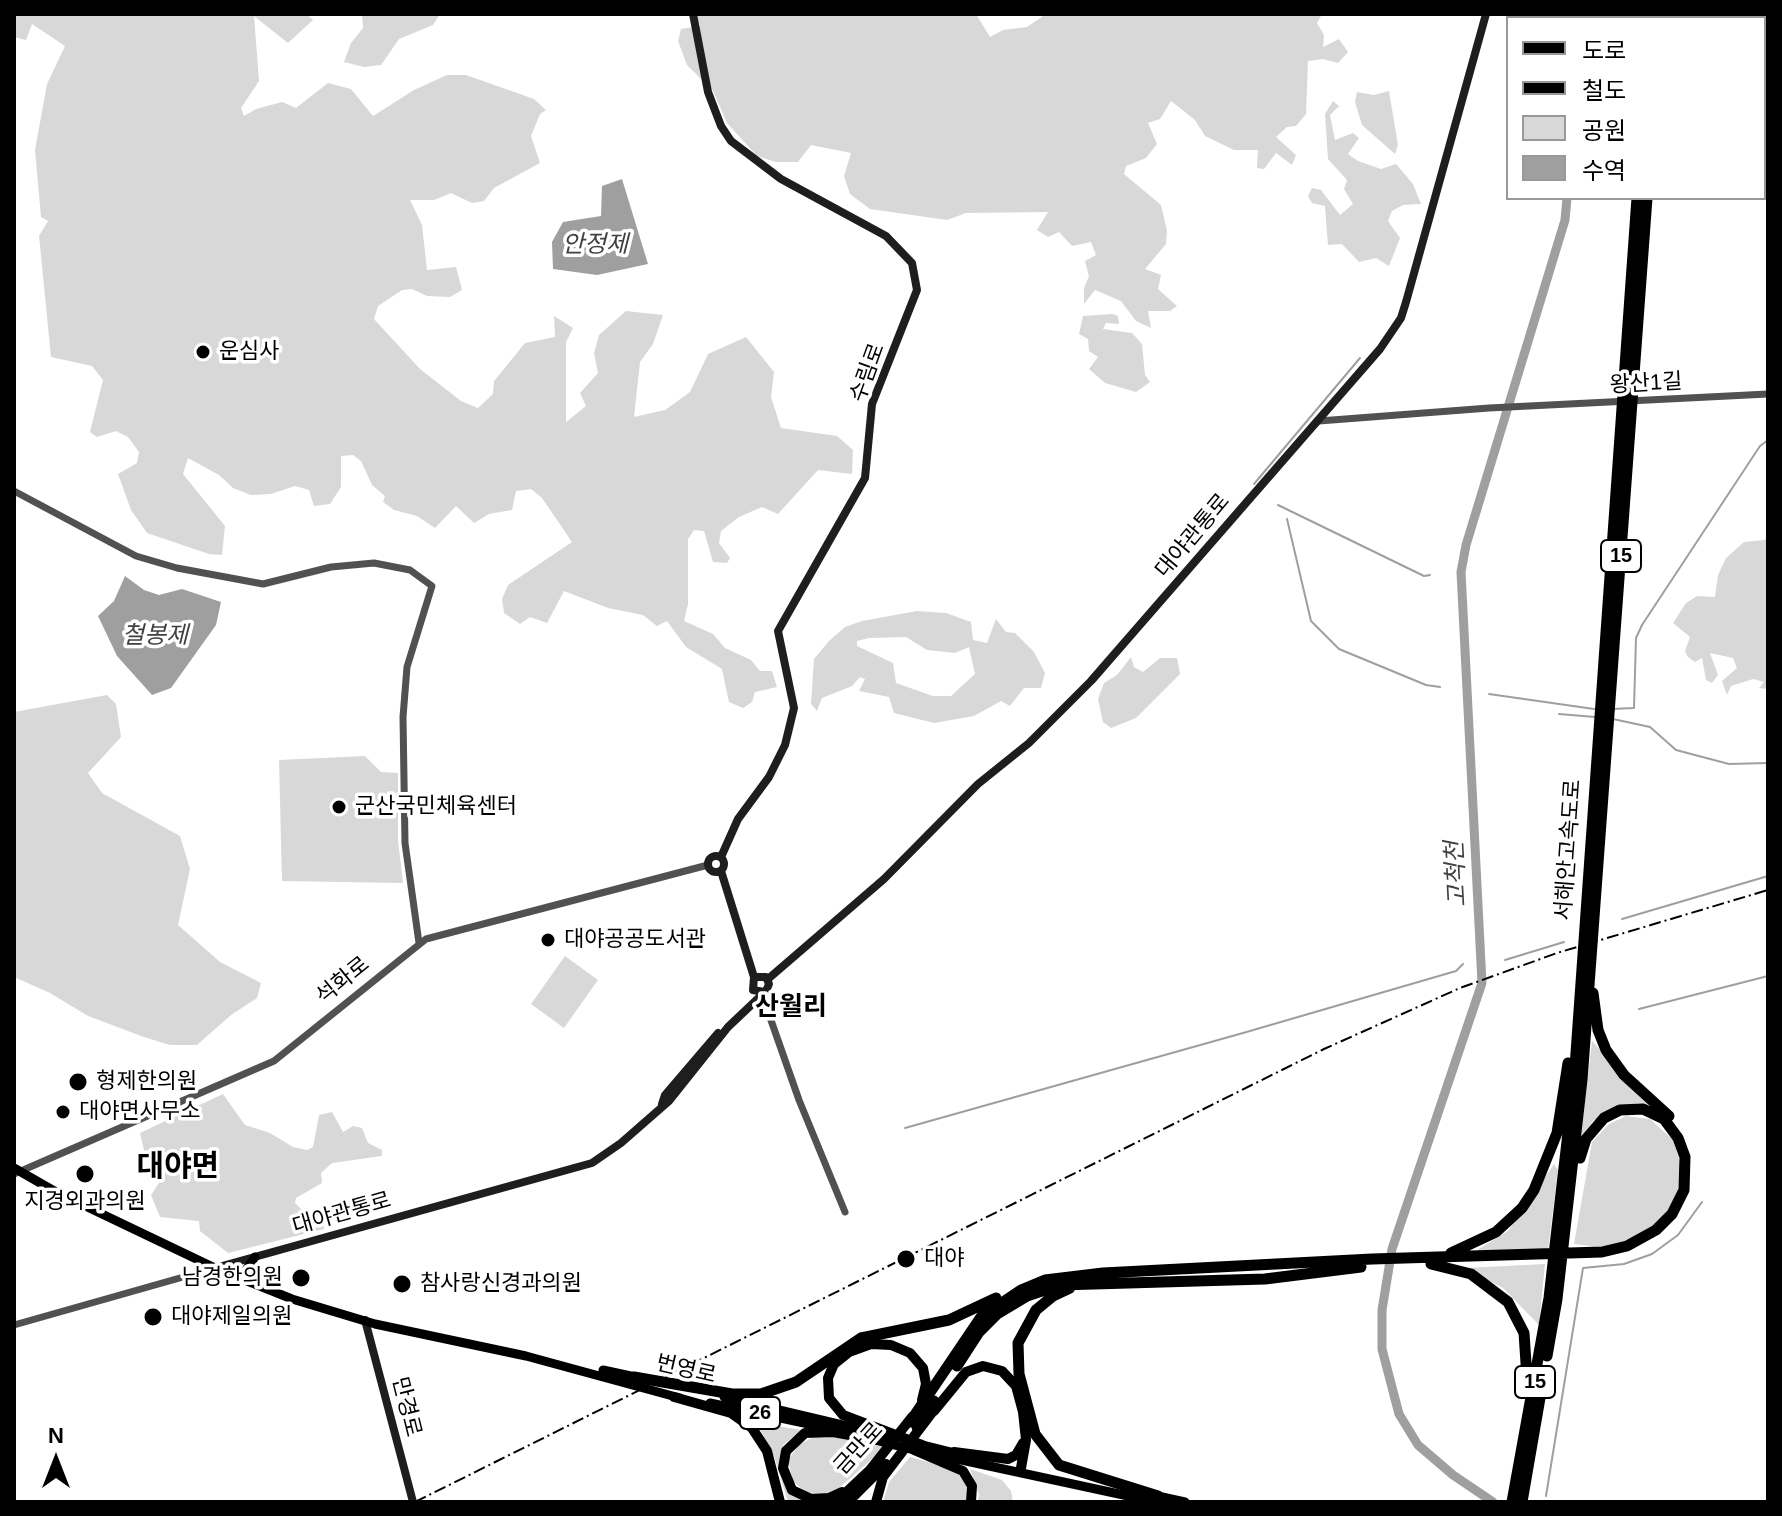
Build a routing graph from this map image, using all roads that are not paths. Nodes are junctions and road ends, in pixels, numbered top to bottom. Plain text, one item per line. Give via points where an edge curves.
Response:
1 (693, 14) edge
2 (1486, 14) edge
3 (1637, 200) edge
4 (1647, 200) edge
5 (1628, 392) junction
6 (1768, 394) edge
7 (1319, 421) junction
8 (14, 491) edge
9 (721, 857) junction
10 (708, 865) junction
11 (721, 871) junction
12 (419, 943) junction
13 (1585, 958) junction
14 (754, 977) junction
15 (751, 987) junction
16 (765, 989) junction
17 (1579, 992) junction
18 (662, 1104) junction
19 (16, 1171) edge
20 (844, 1212) dead end
21 (1560, 1237) junction
22 (255, 1257) junction
23 (1431, 1260) junction
24 (215, 1268) junction
25 (1105, 1277) junction
26 (251, 1282) junction
27 (1553, 1298) junction
28 (365, 1320) junction
29 (14, 1325) edge
30 (963, 1355) junction
31 (634, 1377) junction
32 (674, 1397) junction
33 (1020, 1397) junction
34 (934, 1411) junction
35 (916, 1426) junction
36 (866, 1438) junction
37 (1523, 1441) junction
38 (918, 1447) junction
39 (954, 1452) junction
40 (892, 1456) junction
41 (1523, 1466) junction
42 (1021, 1470) junction
43 (1157, 1499) edge
44 (413, 1502) edge
45 (780, 1502) edge
46 (836, 1502) edge
47 (851, 1502) edge
48 (876, 1502) edge
49 (971, 1502) edge
50 (1185, 1502) edge
51 (1512, 1502) edge
52 (1522, 1502) edge

1 - 9 main road, 수림로 via 708,92 731,141 781,179 886,236 912,263 917,290 872,404 865,478 778,631 794,708 785,745 738,819
2 - 7 main road, 대야관통로 via 1401,318
3 - 5 highway, 서해안고속도로 / 15
4 - 5 highway, 서해안고속도로 / 15
5 - 13 highway, 서해안고속도로 / 15
6 - 7 street, 왕산1길
7 - 16 main road, 대야관통로 via 1091,681
8 - 12 street via 136,556 177,568 263,584 331,567 374,563 410,570 432,586 404,692 405,843
9 - 10 main road via 711,857
9 - 11 main road, 수림로
10 - 11 main road
10 - 12 street, 석화로
11 - 14 main road, 수림로
12 - 19 street, 석화로 via 274,1061
13 - 17 highway, 서해안고속도로 / 15
13 - 21 highway, 서해안고속도로 / 15 via 1582,1080
13 - 23 highway via 1606,1050 1686,1142 1691,1173 1683,1206 1660,1234 1623,1252
14 - 15 main road, 대야관통로
14 - 16 main road via 761,975
15 - 16 main road via 758,993
15 - 18 main road, 대야관통로 via 747,1001
16 - 18 main road, 대야관통로
16 - 20 street via 813,1149
17 - 21 highway, 서해안고속도로 / 15
17 - 23 highway via 1559,1125 1539,1182 1522,1208 1496,1232
18 - 22 main road, 대야관통로 via 592,1163
19 - 24 main road, 번영로 / 26
21 - 23 highway via 1584,1145 1597,1123 1629,1109 1664,1119 1681,1144 1686,1183 1672,1214 1650,1235 1602,1252
21 - 27 highway, 서해안고속도로 / 15
22 - 24 main road, 대야관통로
22 - 26 main road via 245,1271
23 - 25 highway via 1372,1262 1265,1279
23 - 37 highway via 1480,1279 1517,1317 1528,1361
24 - 26 main road, 번영로 / 26
24 - 29 street, 대야관통로
25 - 30 highway via 1027,1296 997,1314
25 - 31 highway via 1044,1276 963,1315 861,1338 796,1382 761,1394
25 - 35 highway via 1045,1280 981,1317 959,1346
25 - 43 highway via 1066,1290 1036,1310 1018,1343 1021,1383 1035,1434 1059,1465
26 - 28 main road, 번영로 / 26
27 - 37 highway, 서해안고속도로 / 15
27 - 41 highway, 서해안고속도로 / 15
28 - 31 main road, 번영로 / 26
28 - 32 main road, 번영로 / 26
28 - 44 main road, 만경로
30 - 34 highway
30 - 35 highway
31 - 38 main road, 번영로 / 26
32 - 36 main road, 번영로 / 26
32 - 45 highway via 731,1413 752,1428 767,1451
33 - 34 highway via 1002,1371 983,1366 958,1379
33 - 39 highway via 1023,1440 1016,1455 1002,1459
33 - 42 highway via 1026,1440
34 - 35 highway
35 - 38 highway via 926,1384 923,1368 910,1353 871,1344 834,1364 827,1385 837,1410
35 - 40 highway, 금만로
36 - 38 main road, 번영로 / 26
36 - 40 highway via 818,1431 798,1437 784,1459 788,1483 811,1499 835,1496
37 - 41 highway, 서해안고속도로 / 15
38 - 39 main road, 번영로 / 26
38 - 42 main road, 번영로 / 26
38 - 49 highway via 963,1471 972,1486
39 - 42 main road, 번영로 / 26
40 - 46 highway, 금만로
40 - 47 highway, 금만로
40 - 48 highway
41 - 51 highway, 서해안고속도로 / 15
41 - 52 highway, 서해안고속도로 / 15
42 - 43 main road, 번영로 / 26
43 - 50 main road, 번영로 / 26

